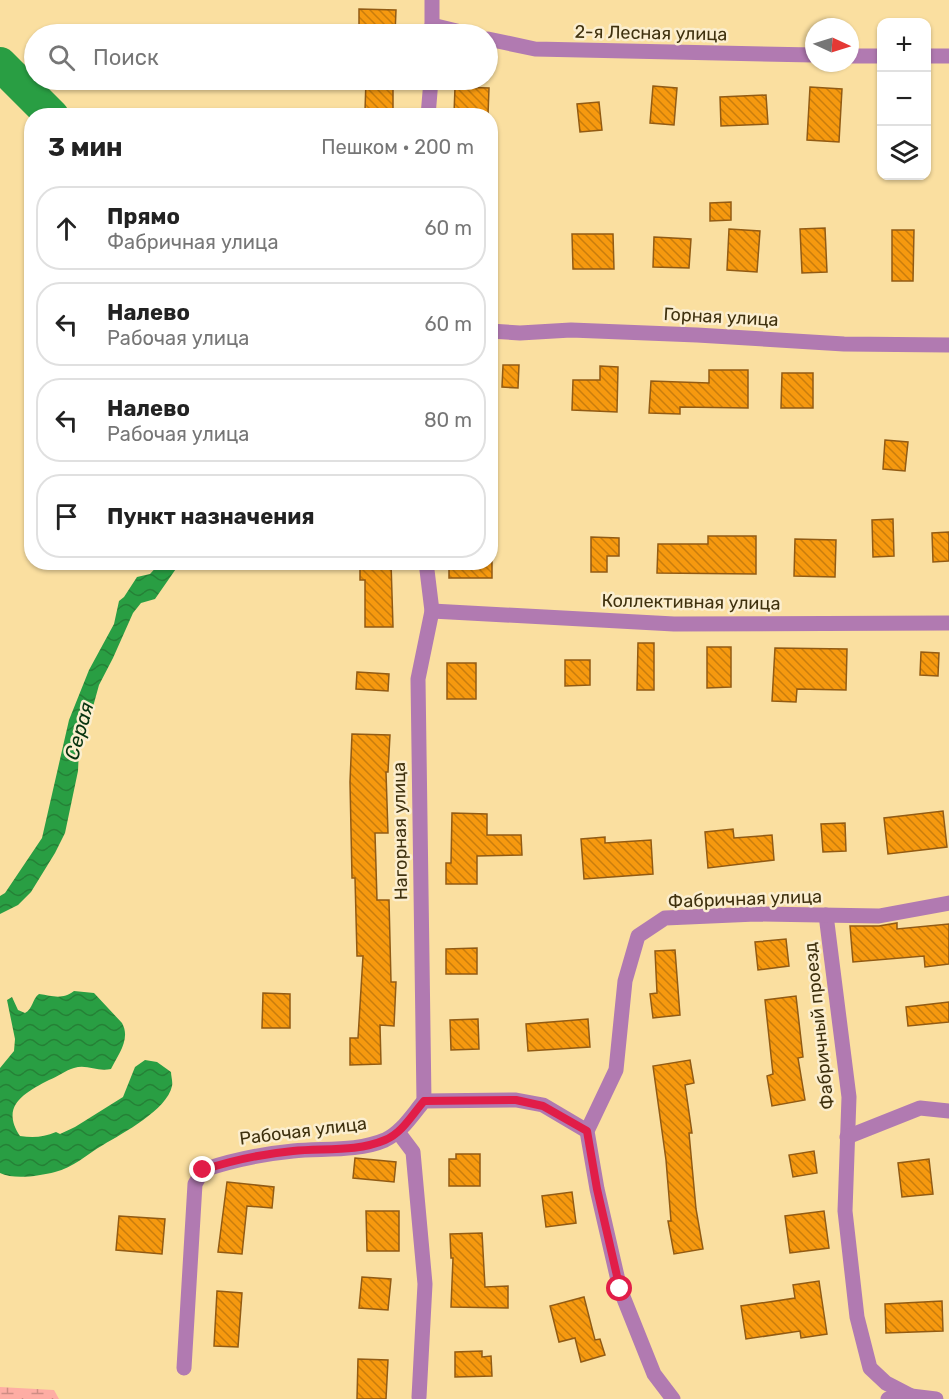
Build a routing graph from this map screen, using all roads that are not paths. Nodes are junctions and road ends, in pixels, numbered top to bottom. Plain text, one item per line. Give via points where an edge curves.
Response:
1 (432, 0) edge
2 (432, 24) edge
3 (498, 41) edge
4 (805, 55) edge
5 (859, 56) edge
6 (877, 56) edge
7 (931, 56) edge
8 (949, 56) edge
9 (429, 90) edge
10 (428, 108) edge
11 (498, 332) edge
12 (949, 345) edge
13 (427, 570) edge
14 (432, 611) junction
15 (949, 624) edge
16 (949, 903) edge
17 (826, 915) junction
18 (424, 1101) junction
19 (949, 1111) edge
20 (587, 1131) junction
21 (398, 1132) junction
22 (847, 1137) junction
23 (184, 1368) dead end
24 (419, 1396) dead end
25 (911, 1396) junction
26 (673, 1399) edge
27 (888, 1399) edge
28 (936, 1399) edge

1 - 2 street
3 - 4 street, 2-я Лесная улица via 534,50
5 - 6 street
7 - 8 street
9 - 10 street
11 - 12 street, Горная улица via 571,330 843,344
13 - 14 street, Нагорная улица
14 - 15 street, Коллективная улица via 674,624
14 - 18 street, Нагорная улица via 418,679
16 - 17 street, Фабричная улица via 879,916
17 - 20 street, Фабричная улица via 665,918 638,936 625,981 616,1070
17 - 22 street, Фабричный проезд via 849,1097
18 - 20 street via 516,1100 543,1106
18 - 21 street, Рабочая улица
19 - 22 street via 920,1108
20 - 26 street via 620,1289 654,1374
21 - 23 street, Рабочая улица via 361,1146 245,1158 203,1170 195,1184
21 - 24 street via 413,1152 424,1284
22 - 25 street, Фабричный проезд via 845,1211 857,1317 870,1368 886,1383
25 - 27 street
25 - 28 street

